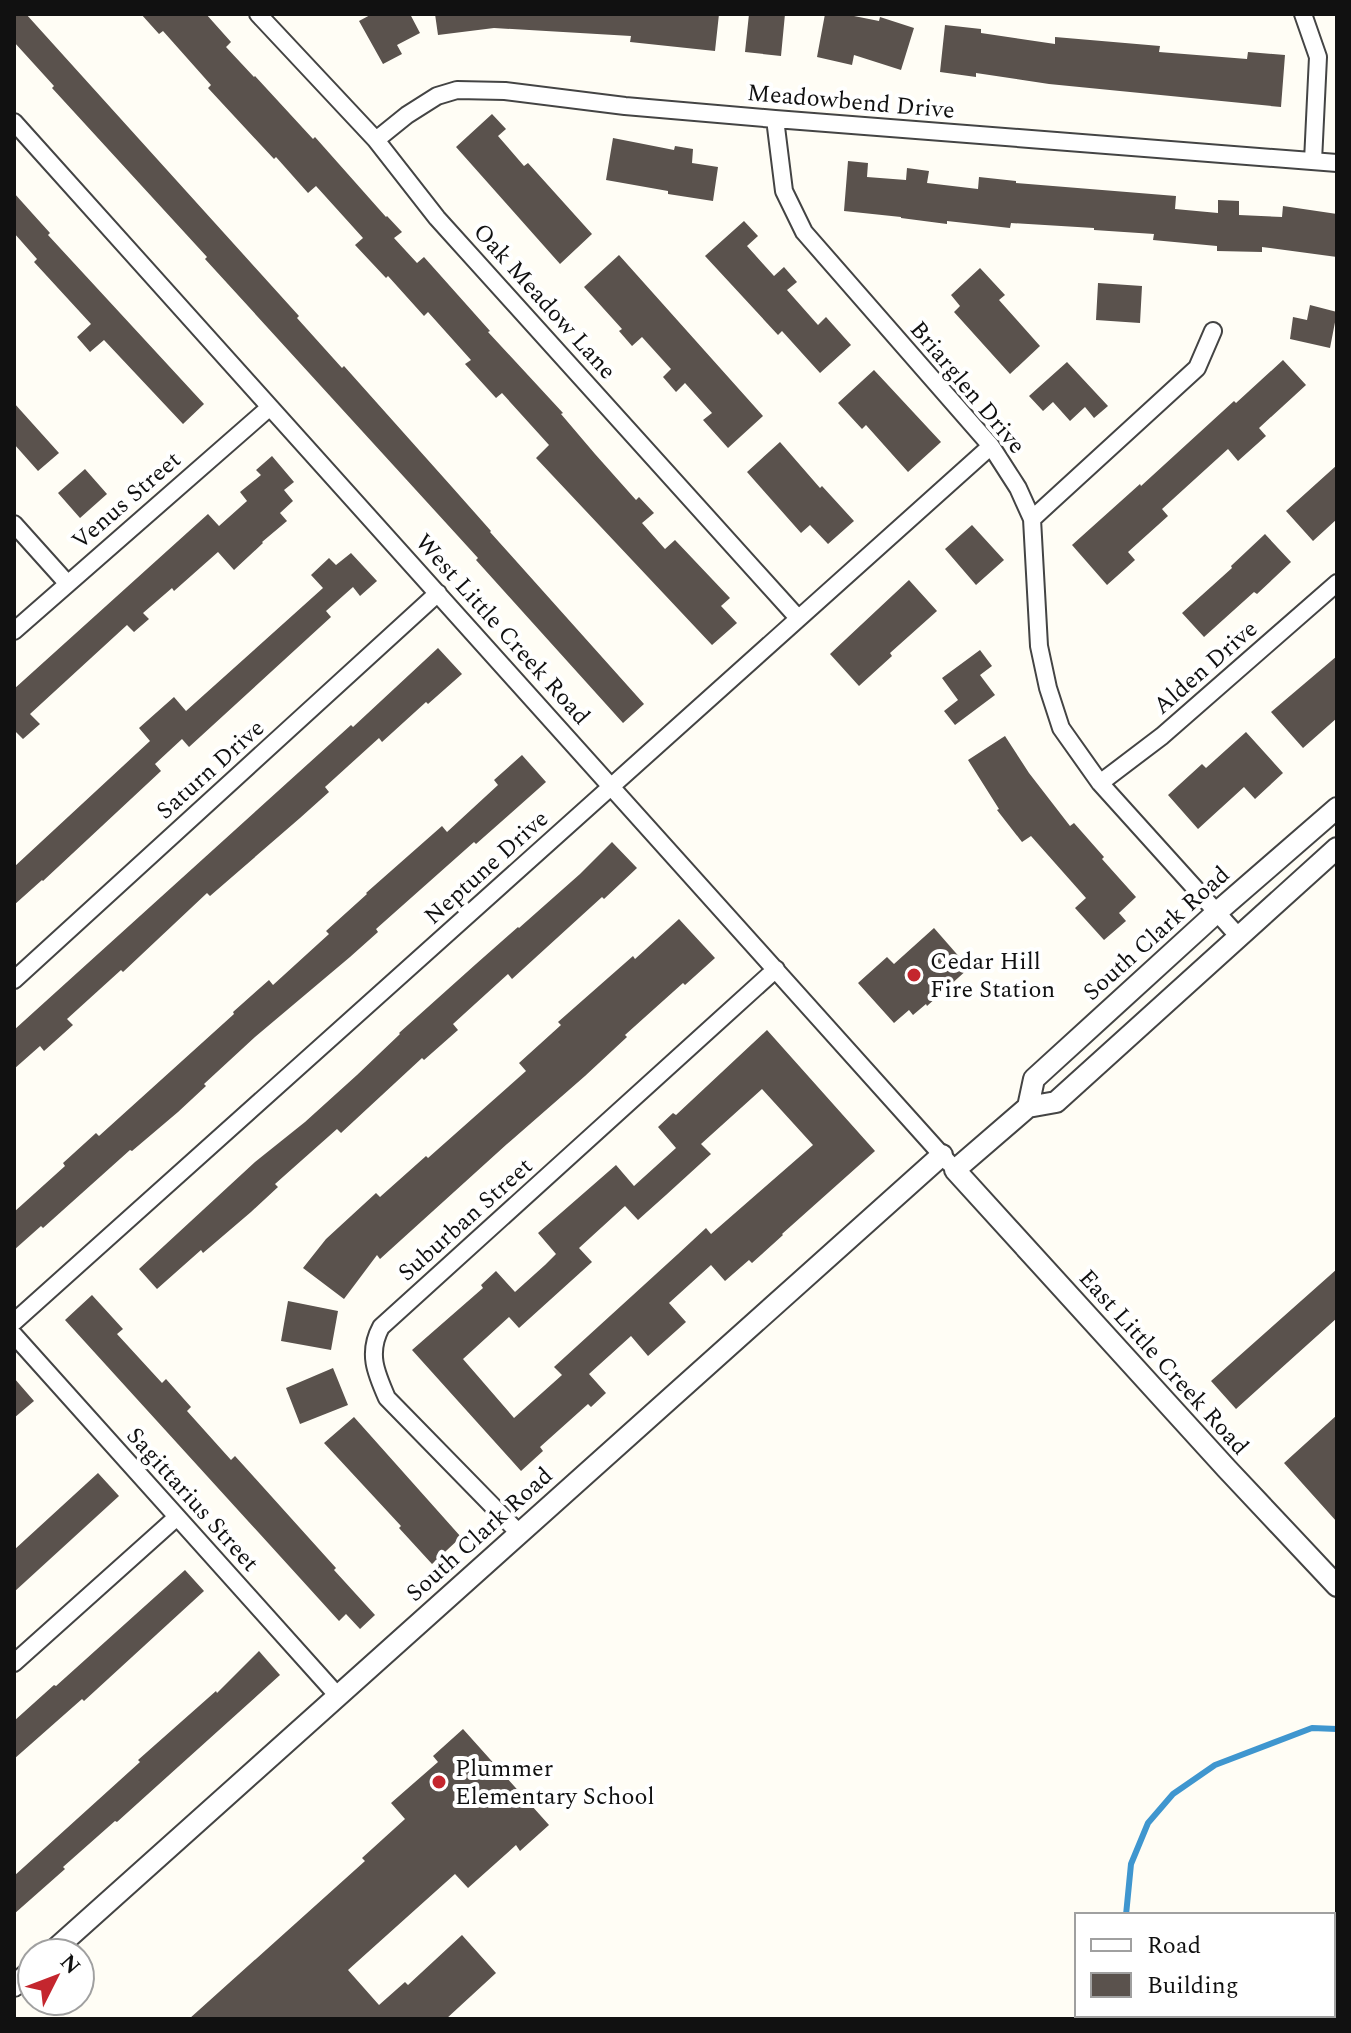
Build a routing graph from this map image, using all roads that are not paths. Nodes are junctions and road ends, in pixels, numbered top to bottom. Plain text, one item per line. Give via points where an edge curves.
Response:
1 (258, 14) edge
2 (1303, 14) edge
3 (775, 119) junction
4 (14, 122) edge
5 (376, 140) junction
6 (1313, 161) junction
7 (1337, 163) edge
8 (1213, 331) dead end
9 (270, 407) junction
10 (991, 446) junction
11 (1032, 519) junction
12 (14, 524) edge
13 (67, 583) junction
14 (1337, 583) edge
15 (438, 593) junction
16 (798, 618) junction
17 (14, 631) edge
18 (1100, 783) junction
19 (612, 786) junction
20 (1337, 808) edge
21 (1337, 848) edge
22 (1216, 913) junction
23 (1239, 937) junction
24 (776, 969) junction
25 (14, 980) edge
26 (1028, 1107) junction
27 (948, 1162) junction
28 (14, 1322) edge
29 (14, 1335) edge
30 (177, 1517) junction
31 (520, 1534) junction
32 (1337, 1586) edge
33 (14, 1663) edge
34 (337, 1695) junction
35 (69, 1937) edge

1 - 5 street, Oak Meadow Lane
2 - 6 street via 1318,57
3 - 5 street, Meadowbend Drive via 457,90 437,96
3 - 6 street, Meadowbend Drive
3 - 10 street, Briarglen Drive via 784,191 804,232
4 - 9 street, West Little Creek Road
5 - 16 street, Oak Meadow Lane via 437,218
6 - 7 street, Meadowbend Drive
8 - 11 street via 1197,368
9 - 13 street, Venus Street
9 - 15 street, West Little Creek Road
10 - 11 street, Briarglen Drive
10 - 16 street, Neptune Drive
11 - 18 street, Briarglen Drive via 1039,646 1048,688 1061,728
12 - 13 street
13 - 17 street, Venus Street
14 - 18 street, Alden Drive via 1162,736
15 - 19 street, West Little Creek Road
15 - 25 street, Saturn Drive
16 - 19 street, Neptune Drive
18 - 22 street, Briarglen Drive
19 - 24 street, West Little Creek Road
19 - 28 street, Neptune Drive
20 - 22 street, South Clark Road
21 - 23 street, South Clark Road
22 - 23 street, Briarglen Drive
22 - 26 street, South Clark Road via 1034,1079
23 - 26 street, South Clark Road via 1056,1102
24 - 27 street, West Little Creek Road
24 - 31 street, Suburban Street via 381,1327 374,1340 376,1371 387,1398
26 - 27 street, South Clark Road
27 - 31 street, South Clark Road
27 - 32 street, East Little Creek Road
29 - 30 street, Sagittarius Street
30 - 33 street
30 - 34 street, Sagittarius Street
31 - 34 street, South Clark Road
34 - 35 street, South Clark Road

